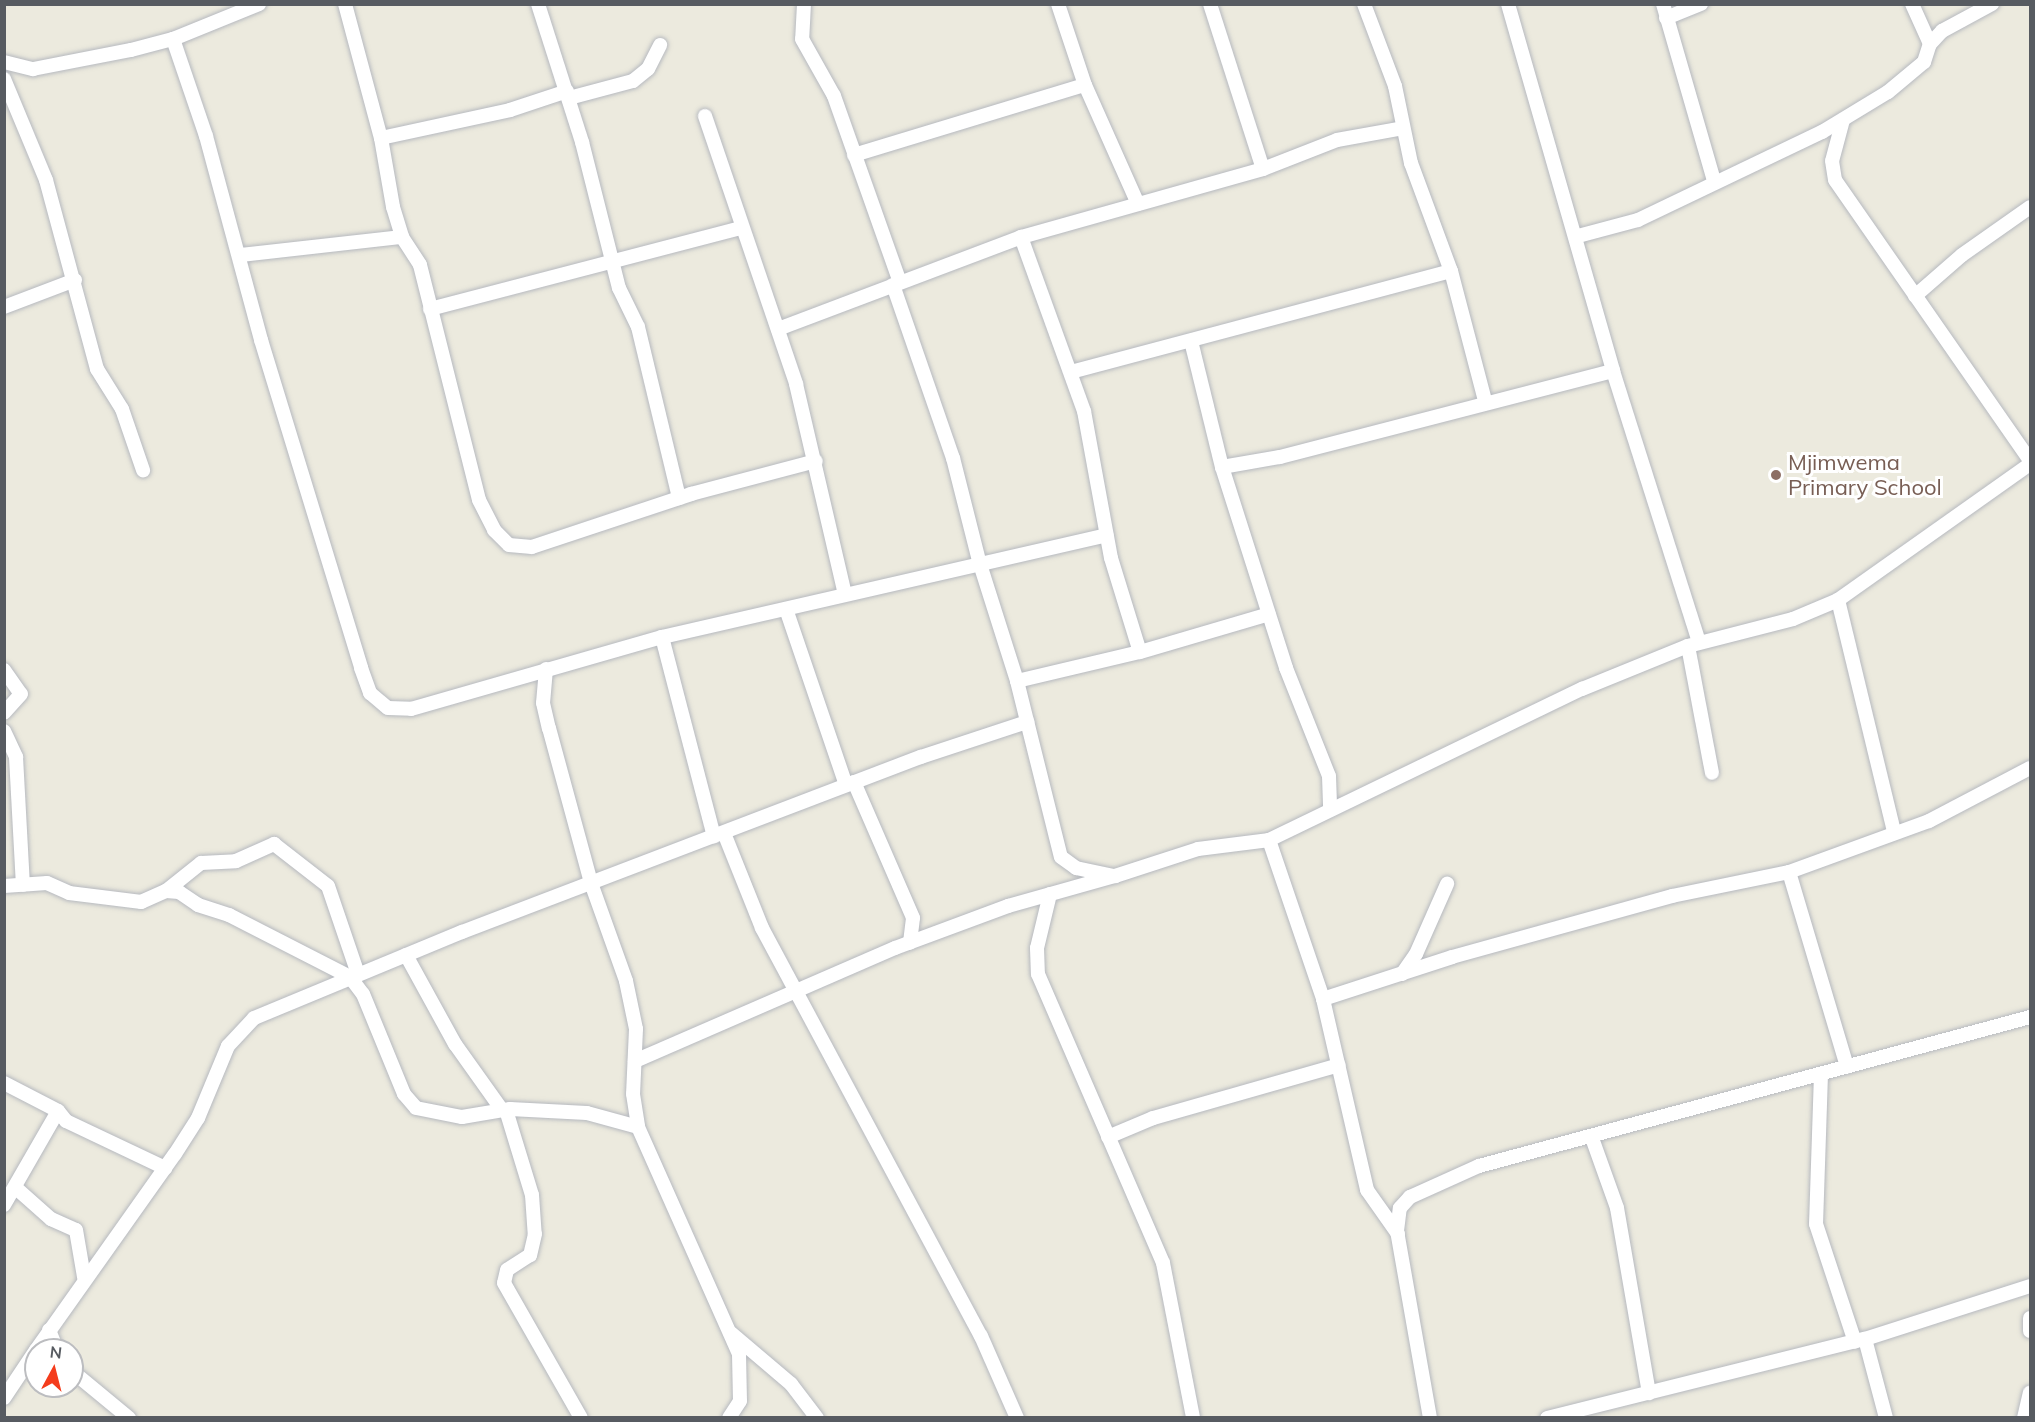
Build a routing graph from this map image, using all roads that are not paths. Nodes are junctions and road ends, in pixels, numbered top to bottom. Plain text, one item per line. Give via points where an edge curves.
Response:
1 (259, 4) edge
2 (345, 4) edge
3 (538, 4) edge
4 (804, 4) edge
5 (1058, 4) edge
6 (1210, 4) edge
7 (1364, 4) edge
8 (1508, 4) edge
9 (1701, 4) edge
10 (1912, 4) edge
11 (1992, 4) edge
12 (1664, 11) edge
13 (173, 39) junction
14 (1930, 44) junction
15 (660, 45) dead end
16 (4, 62) edge
17 (4, 79) edge
18 (1085, 85) junction
19 (568, 94) junction
20 (705, 116) dead end
21 (1843, 120) junction
22 (1402, 128) junction
23 (381, 138) junction
24 (854, 155) junction
25 (1263, 169) junction
26 (1714, 182) junction
27 (1138, 204) junction
28 (2031, 207) edge
29 (741, 228) junction
30 (1578, 236) junction
31 (402, 237) junction
32 (1021, 237) junction
33 (241, 255) junction
34 (614, 265) junction
35 (1451, 271) junction
36 (75, 280) junction
37 (897, 284) junction
38 (1915, 296) junction
39 (4, 307) edge
40 (430, 309) junction
41 (778, 329) junction
42 (1191, 341) junction
43 (1612, 371) junction
44 (1071, 372) junction
45 (1485, 400) junction
46 (816, 461) junction
47 (2031, 463) edge
48 (1222, 466) junction
49 (143, 470) dead end
50 (679, 498) junction
51 (1106, 535) junction
52 (979, 561) junction
53 (845, 594) junction
54 (1838, 600) junction
55 (786, 609) junction
56 (1269, 614) junction
57 (662, 637) junction
58 (1693, 644) junction
59 (1140, 652) junction
60 (546, 669) junction
61 (4, 670) edge
62 (1017, 681) junction
63 (4, 713) edge
64 (1028, 722) junction
65 (6, 739) edge
66 (2031, 768) edge
67 (1712, 773) dead end
68 (850, 784) junction
69 (1330, 807) junction
70 (1893, 831) junction
71 (719, 834) junction
72 (1269, 840) junction
73 (1789, 872) junction
74 (1114, 876) junction
75 (591, 883) junction
76 (1447, 884) dead end
77 (23, 885) junction
78 (4, 886) edge
79 (166, 891) junction
80 (1050, 894) junction
81 (910, 943) junction
82 (406, 955) junction
83 (1402, 974) junction
84 (354, 976) junction
85 (793, 990) junction
86 (1323, 999) junction
87 (2031, 1017) edge
88 (635, 1061) junction
89 (1339, 1065) junction
90 (1847, 1067) junction
91 (1821, 1074) junction
92 (4, 1083) edge
93 (504, 1110) junction
94 (58, 1111) junction
95 (638, 1127) junction
96 (1108, 1137) junction
97 (1592, 1138) junction
98 (165, 1168) junction
99 (16, 1188) junction
100 (4, 1205) edge
101 (1398, 1234) junction
102 (84, 1277) junction
103 (2031, 1286) edge
104 (2031, 1318) edge
105 (49, 1330) junction
106 (2031, 1331) edge
107 (731, 1333) junction
108 (44, 1338) edge
109 (52, 1338) edge
110 (1860, 1340) junction
111 (24, 1368) edge
112 (84, 1381) edge
113 (1649, 1393) junction
114 (2031, 1393) edge
115 (4, 1398) edge
116 (129, 1418) edge
117 (580, 1418) edge
118 (729, 1418) edge
119 (817, 1418) edge
120 (1017, 1418) edge
121 (1193, 1418) edge
122 (1430, 1418) edge
123 (1547, 1418) edge
124 (1886, 1418) edge
125 (2024, 1418) edge

1 - 13 street
2 - 23 street
3 - 19 street
4 - 24 street via 802,39 825,76
5 - 18 street
6 - 25 street
7 - 22 street via 1395,86
8 - 30 street
9 - 12 street
10 - 14 street
11 - 14 street via 1942,31
12 - 26 street
13 - 16 street via 33,69
13 - 33 street
14 - 21 street via 1924,62 1910,75
15 - 19 street via 648,69 633,81
17 - 36 street via 46,180
18 - 24 street
18 - 27 street
19 - 23 street via 510,111
19 - 34 street
20 - 29 street
21 - 26 street
21 - 38 street via 1832,161 1835,180
22 - 25 street via 1337,140
22 - 35 street
23 - 31 street
24 - 37 street
25 - 27 street
26 - 30 street via 1638,220
27 - 32 street
28 - 38 street via 1962,255
29 - 34 street
29 - 41 street
30 - 43 street
31 - 33 street
31 - 40 street via 420,265
32 - 37 street
32 - 44 street
33 - 60 street via 261,340 370,693 388,708 411,710
34 - 40 street
34 - 50 street via 638,327
35 - 42 street
35 - 45 street
36 - 39 street
36 - 49 street via 97,369 122,408
37 - 41 street
37 - 52 street via 953,458
38 - 47 street
40 - 50 street via 479,500 494,530 509,545 532,547
41 - 46 street
42 - 44 street
42 - 48 street
43 - 45 street
43 - 58 street
44 - 51 street via 1092,448
45 - 48 street via 1280,457
46 - 50 street
46 - 53 street
47 - 54 street
48 - 56 street
51 - 52 street
51 - 59 street
52 - 53 street
52 - 62 street
53 - 55 street
54 - 58 street via 1793,619
54 - 70 street
55 - 57 street
55 - 68 street
56 - 59 street
56 - 69 street via 1329,776
57 - 60 street
57 - 71 street
58 - 67 street
58 - 69 street via 1582,689
59 - 62 street
60 - 75 street via 543,703
61 - 63 street via 21,694
62 - 64 street
64 - 68 street
64 - 74 street via 1061,857 1076,868
65 - 77 street via 17,763
66 - 70 street via 1929,821
68 - 71 street
68 - 81 street via 913,918
69 - 72 street
70 - 73 street
71 - 75 street
71 - 85 street
72 - 74 street via 1198,849
72 - 86 street
73 - 83 street via 1672,896
73 - 90 street
74 - 80 street
75 - 82 street
75 - 88 street via 626,981 636,1029
76 - 83 street via 1416,954
77 - 78 street
77 - 79 street via 47,883 69,892 141,902
79 - 84 street via 179,892 198,905 229,915
79 - 84 street via 201,863 236,861 265,844 280,845 328,886
80 - 81 street
80 - 96 street via 1037,948 1038,974
81 - 85 street
82 - 84 street
82 - 93 street via 455,1044
83 - 86 street
84 - 93 street via 411,1105 462,1117
84 - 98 street via 254,1018 239,1032 228,1046 198,1118
85 - 88 street
85 - 120 street via 981,1336
86 - 89 street
87 - 90 street
88 - 95 street
89 - 96 street via 1153,1118
89 - 101 street via 1367,1190
90 - 91 street
91 - 97 street
91 - 110 street via 1816,1224
92 - 94 street
93 - 95 street via 587,1113
93 - 117 street via 532,1195 536,1234 530,1255 507,1270 504,1283
94 - 98 street via 66,1121
94 - 99 street
95 - 107 street
96 - 121 street via 1163,1263
97 - 101 street via 1479,1166 1424,1190 1400,1208
97 - 113 street via 1617,1208
98 - 102 street
99 - 100 street
99 - 102 street via 51,1219 76,1230
101 - 122 street
102 - 105 street
103 - 110 street
104 - 106 street
105 - 108 street
105 - 109 street
107 - 118 street via 742,1378 740,1401
107 - 119 street via 791,1384
110 - 113 street
110 - 124 street
111 - 115 street
112 - 116 street
113 - 123 street
114 - 125 street

